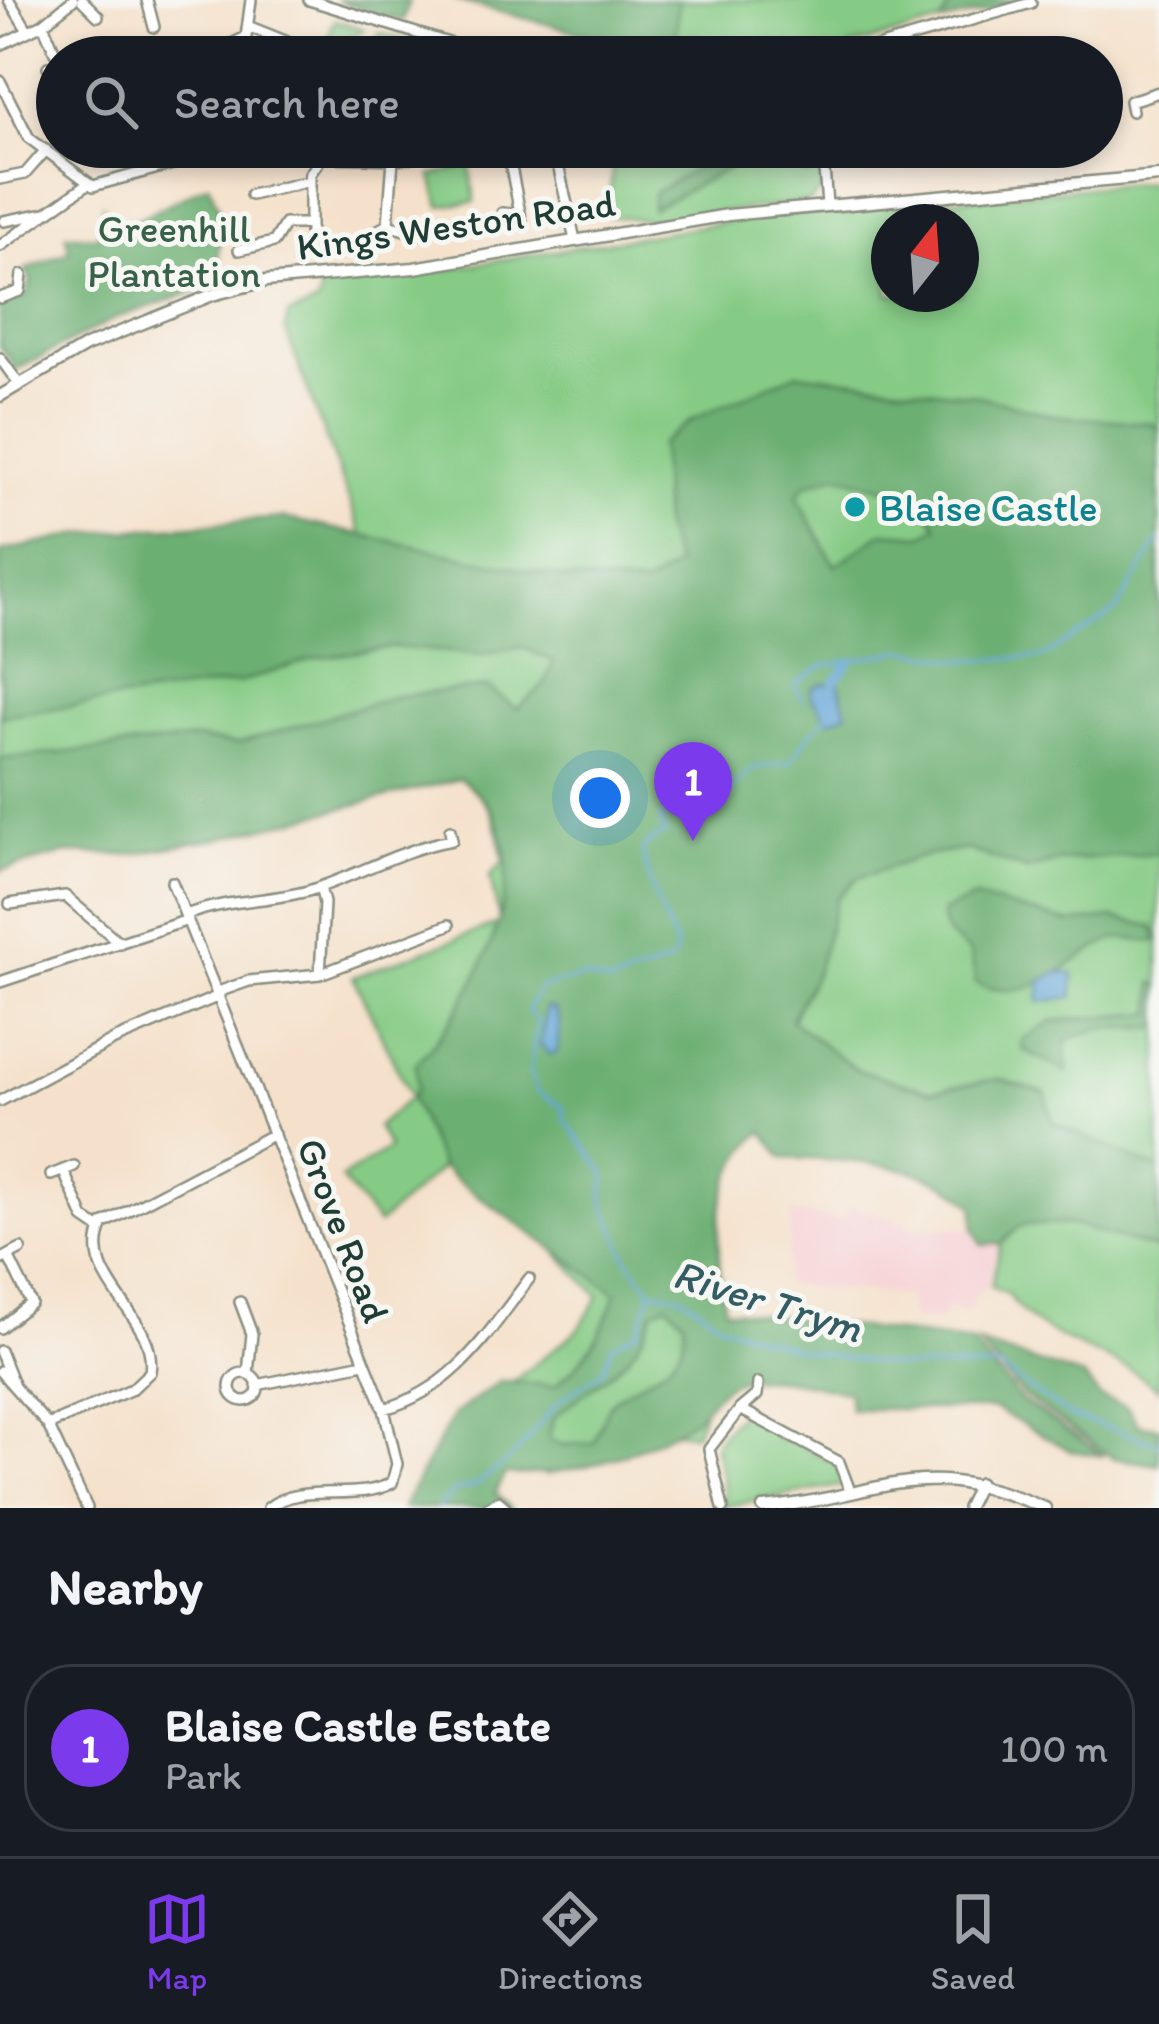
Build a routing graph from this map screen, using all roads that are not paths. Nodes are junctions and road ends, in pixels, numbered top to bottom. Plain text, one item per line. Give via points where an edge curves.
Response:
1 (9, 0) edge
2 (141, 0) edge
3 (251, 0) edge
4 (309, 0) edge
5 (1026, 2) edge
6 (81, 4) edge
7 (98, 16) dead end
8 (43, 24) junction
9 (154, 27) dead end
10 (250, 27) junction
11 (28, 31) junction
12 (46, 36) edge
13 (244, 36) edge
14 (276, 36) edge
15 (425, 36) edge
16 (912, 36) edge
17 (0, 45) edge
18 (0, 81) edge
19 (1159, 92) edge
20 (1132, 111) dead end
21 (36, 142) edge
22 (36, 162) edge
23 (64, 168) edge
24 (156, 168) edge
25 (313, 168) edge
26 (392, 168) edge
27 (512, 168) edge
28 (559, 168) edge
29 (824, 168) edge
30 (1159, 176) edge
31 (0, 179) edge
32 (310, 181) junction
33 (84, 189) junction
34 (251, 195) dead end
35 (827, 204) junction
36 (48, 213) junction
37 (502, 213) dead end
38 (4, 221) dead end
39 (362, 222) dead end
40 (388, 225) junction
41 (369, 234) junction
42 (418, 235) dead end
43 (575, 240) junction
44 (354, 243) dead end
45 (0, 246) edge
46 (239, 250) dead end
47 (22, 275) dead end
48 (0, 298) edge
49 (3, 363) edge
50 (20, 384) junction
51 (1, 396) edge
52 (450, 830) dead end
53 (172, 882) dead end
54 (320, 887) junction
55 (10, 904) dead end
56 (188, 918) junction
57 (447, 928) dead end
58 (120, 943) junction
59 (320, 974) junction
60 (0, 982) edge
61 (219, 994) junction
62 (0, 1101) edge
63 (274, 1134) junction
64 (51, 1174) dead end
65 (100, 1229) junction
66 (21, 1250) dead end
67 (4, 1258) edge
68 (525, 1281) dead end
69 (241, 1302) dead end
70 (0, 1328) edge
71 (0, 1351) edge
72 (364, 1364) junction
73 (0, 1371) edge
74 (248, 1373) junction
75 (758, 1383) dead end
76 (257, 1384) junction
77 (14, 1386) junction
78 (384, 1409) junction
79 (740, 1409) junction
80 (48, 1426) junction
81 (979, 1483) junction
82 (850, 1491) junction
83 (87, 1508) edge
84 (268, 1508) edge
85 (487, 1508) edge
86 (506, 1508) edge
87 (722, 1508) edge
88 (763, 1508) edge
89 (967, 1508) edge
90 (1045, 1508) edge

1 - 11 street
2 - 9 street
3 - 10 street
4 - 15 street
5 - 16 street
6 - 7 street
6 - 8 street
8 - 11 street
8 - 12 street
10 - 13 street
10 - 14 street
11 - 17 street
18 - 21 street
19 - 20 street via 1130,101
22 - 31 street via 25,175
23 - 33 street
24 - 33 street
25 - 32 street
26 - 40 street
27 - 37 street via 521,218
28 - 43 street
29 - 35 street
30 - 35 main road, Kings Weston Road
32 - 34 street
32 - 46 street via 310,230 283,225 267,248
33 - 36 street
35 - 43 main road, Kings Weston Road
36 - 38 street
36 - 45 street
39 - 41 street
40 - 41 street
40 - 42 street
41 - 44 street
43 - 50 main road, Kings Weston Road via 241,286 86,346
47 - 48 street via 20,291
49 - 50 street
49 - 51 street
50 - 51 main road, Kings Weston Road
52 - 54 street via 452,840 410,848
53 - 56 street, Grove Road
54 - 56 street via 225,901
54 - 59 street
55 - 58 street via 65,896
56 - 58 street
56 - 61 street, Grove Road
57 - 59 street
58 - 60 street
59 - 61 street via 250,981
61 - 62 street
61 - 63 street, Grove Road
63 - 65 street
63 - 72 street, Grove Road
64 - 65 street via 69,1168 86,1221
65 - 80 street via 101,1266 140,1324 150,1372 132,1390
66 - 67 street
67 - 70 street via 31,1303
68 - 78 street via 470,1360
69 - 74 street via 252,1334
71 - 77 street
72 - 76 street
72 - 78 street, Grove Road
73 - 77 street
74 - 76 street
74 - 76 street via 234,1376 232,1394 248,1400
75 - 79 street via 758,1395
77 - 80 street
78 - 84 street, Grove Road via 397,1464 392,1483 285,1498
79 - 82 street via 839,1462
79 - 87 street via 710,1449
80 - 83 street
81 - 82 main road via 935,1477
81 - 89 street
81 - 90 main road
82 - 88 main road
85 - 86 street via 498,1501

